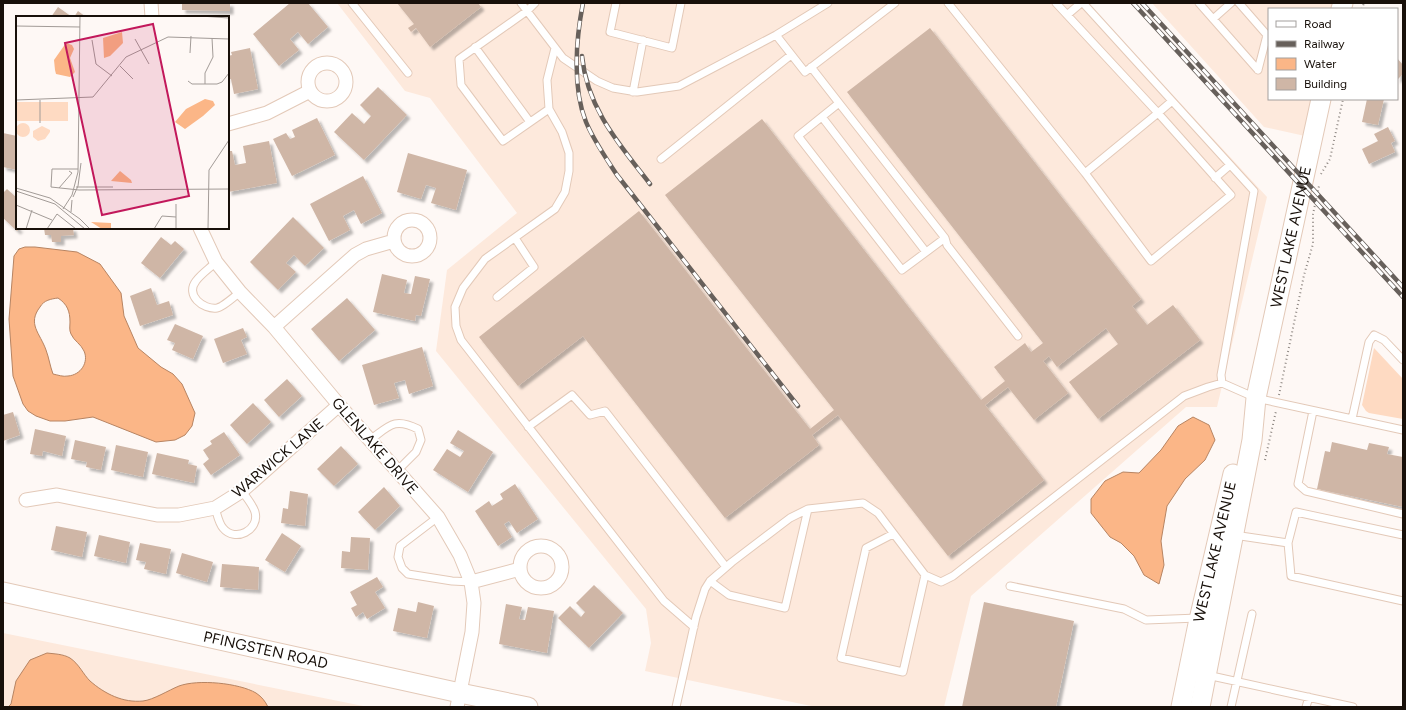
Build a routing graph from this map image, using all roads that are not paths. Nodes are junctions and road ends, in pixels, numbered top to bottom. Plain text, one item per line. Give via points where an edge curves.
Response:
1 (151, 3) edge
2 (352, 3) edge
3 (521, 3) edge
4 (535, 3) edge
5 (616, 3) edge
6 (682, 3) edge
7 (828, 3) edge
8 (895, 3) edge
9 (948, 3) edge
10 (1056, 3) edge
11 (1082, 3) edge
12 (1199, 3) edge
13 (1230, 3) edge
14 (1239, 3) edge
15 (527, 11) junction
16 (1068, 15) junction
17 (152, 16) edge
18 (1213, 18) junction
19 (776, 35) junction
20 (643, 40) junction
21 (475, 47) junction
22 (555, 48) junction
23 (791, 55) junction
24 (811, 68) junction
25 (408, 73) dead end
26 (310, 92) dead end
27 (633, 92) junction
28 (1321, 100) edge
29 (1172, 101) junction
30 (839, 103) junction
31 (549, 109) junction
32 (1158, 113) junction
33 (822, 117) junction
34 (530, 122) junction
35 (229, 124) edge
36 (661, 159) dead end
37 (1230, 165) junction
38 (1085, 173) junction
39 (1215, 178) junction
40 (200, 229) edge
41 (515, 238) junction
42 (945, 238) junction
43 (394, 241) dead end
44 (926, 252) junction
45 (216, 262) junction
46 (240, 292) junction
47 (497, 297) dead end
48 (274, 327) junction
49 (1018, 336) dead end
50 (1403, 360) edge
51 (1222, 383) junction
52 (1256, 398) junction
53 (340, 405) junction
54 (1313, 411) junction
55 (1352, 419) junction
56 (528, 427) junction
57 (1403, 430) edge
58 (370, 440) junction
59 (398, 471) junction
60 (242, 491) junction
61 (26, 500) dead end
62 (215, 508) junction
63 (808, 509) junction
64 (1403, 514) edge
65 (438, 517) junction
66 (893, 534) junction
67 (1234, 535) junction
68 (1403, 535) edge
69 (1288, 543) junction
70 (726, 567) junction
71 (520, 569) dead end
72 (925, 575) junction
73 (710, 581) junction
74 (471, 582) junction
75 (1010, 586) dead end
76 (3, 592) edge
77 (1403, 600) edge
78 (1252, 614) dead end
79 (1209, 617) junction
80 (694, 627) junction
81 (1206, 675) junction
82 (1236, 682) junction
83 (1309, 697) junction
84 (459, 700) edge
85 (1340, 706) edge
86 (528, 707) edge
87 (676, 707) edge
88 (1181, 707) edge
89 (1200, 707) edge
90 (1231, 707) edge
91 (1306, 707) edge
92 (1353, 707) edge

1 - 17 street
2 - 25 lane
3 - 15 lane
4 - 15 lane
5 - 20 lane via 610,32
6 - 20 lane via 672,48
7 - 19 lane
8 - 24 lane
9 - 38 lane
10 - 16 lane
11 - 16 lane
11 - 29 lane
12 - 18 lane
13 - 18 lane
14 - 18 lane via 1267,35 1258,70
15 - 21 lane
15 - 22 lane
16 - 32 lane
19 - 23 lane
19 - 27 lane via 679,86
20 - 27 lane
21 - 34 lane
21 - 34 lane via 459,59 461,85 503,141
22 - 27 lane via 563,58 597,81 613,88
22 - 31 lane via 547,80
23 - 24 lane via 805,72
23 - 36 lane
24 - 30 lane
26 - 35 street via 267,113
28 - 52 street, WEST LAKE AVENUE
29 - 32 lane
29 - 37 lane
30 - 33 lane
30 - 42 lane
31 - 34 lane
31 - 41 lane via 562,132 569,153 565,192 555,209
32 - 38 lane
32 - 39 lane
33 - 44 lane
33 - 44 lane via 798,136 902,270
37 - 39 lane
37 - 51 lane via 1254,191 1221,375
38 - 39 lane via 1151,261 1231,195
40 - 45 street, GLENLAKE DRIVE
41 - 47 lane via 534,267
41 - 56 lane via 485,259 463,288 455,307 456,326 461,340
42 - 44 lane
42 - 49 lane
43 - 48 street via 355,255
45 - 46 street, GLENLAKE DRIVE
45 - 46 lane via 195,282 193,293 198,303 218,308
46 - 48 street, GLENLAKE DRIVE
48 - 53 street, GLENLAKE DRIVE
50 - 55 lane via 1384,340 1374,335 1369,342
51 - 52 lane
51 - 72 lane via 1184,396 953,576 941,582
52 - 54 lane
52 - 67 street, WEST LAKE AVENUE via 1252,440
52 - 79 street, WEST LAKE AVENUE via 1242,438
53 - 58 street, GLENLAKE DRIVE
53 - 60 street, WARWICK LANE
54 - 55 lane
54 - 64 lane via 1298,484 1306,492
55 - 57 lane
56 - 70 lane via 572,395 590,415 606,412
56 - 80 lane via 664,601
58 - 59 street, GLENLAKE DRIVE
58 - 59 lane via 392,424 407,424 418,429 421,440 416,452
59 - 65 street, GLENLAKE DRIVE
60 - 62 street, WARWICK LANE
60 - 62 lane via 255,511 256,520 251,529 242,535 230,534 222,528
61 - 62 street, WARWICK LANE via 57,495 157,515 178,515
63 - 66 lane via 863,503 878,513
63 - 70 lane via 790,518
63 - 73 lane via 785,608 729,595
65 - 74 street, GLENLAKE DRIVE via 460,555
65 - 74 lane via 400,546 398,557 402,568 408,574
66 - 72 lane
66 - 72 lane via 866,548 841,658 903,672
67 - 69 lane
67 - 79 street, WEST LAKE AVENUE
68 - 69 lane via 1296,512
69 - 77 lane via 1291,576
70 - 73 lane
71 - 74 street
73 - 80 lane via 705,589
74 - 84 street, GLENLAKE DRIVE via 474,603 472,632
75 - 79 lane via 1124,609 1146,620
76 - 84 street, PFINGSTEN ROAD
78 - 82 lane
79 - 81 street, WEST LAKE AVENUE
79 - 88 street, WEST LAKE AVENUE
80 - 87 lane
81 - 82 lane
81 - 89 street, WEST LAKE AVENUE
82 - 83 lane
82 - 90 lane
83 - 85 lane
83 - 91 lane
84 - 86 street, PFINGSTEN ROAD
85 - 92 lane

